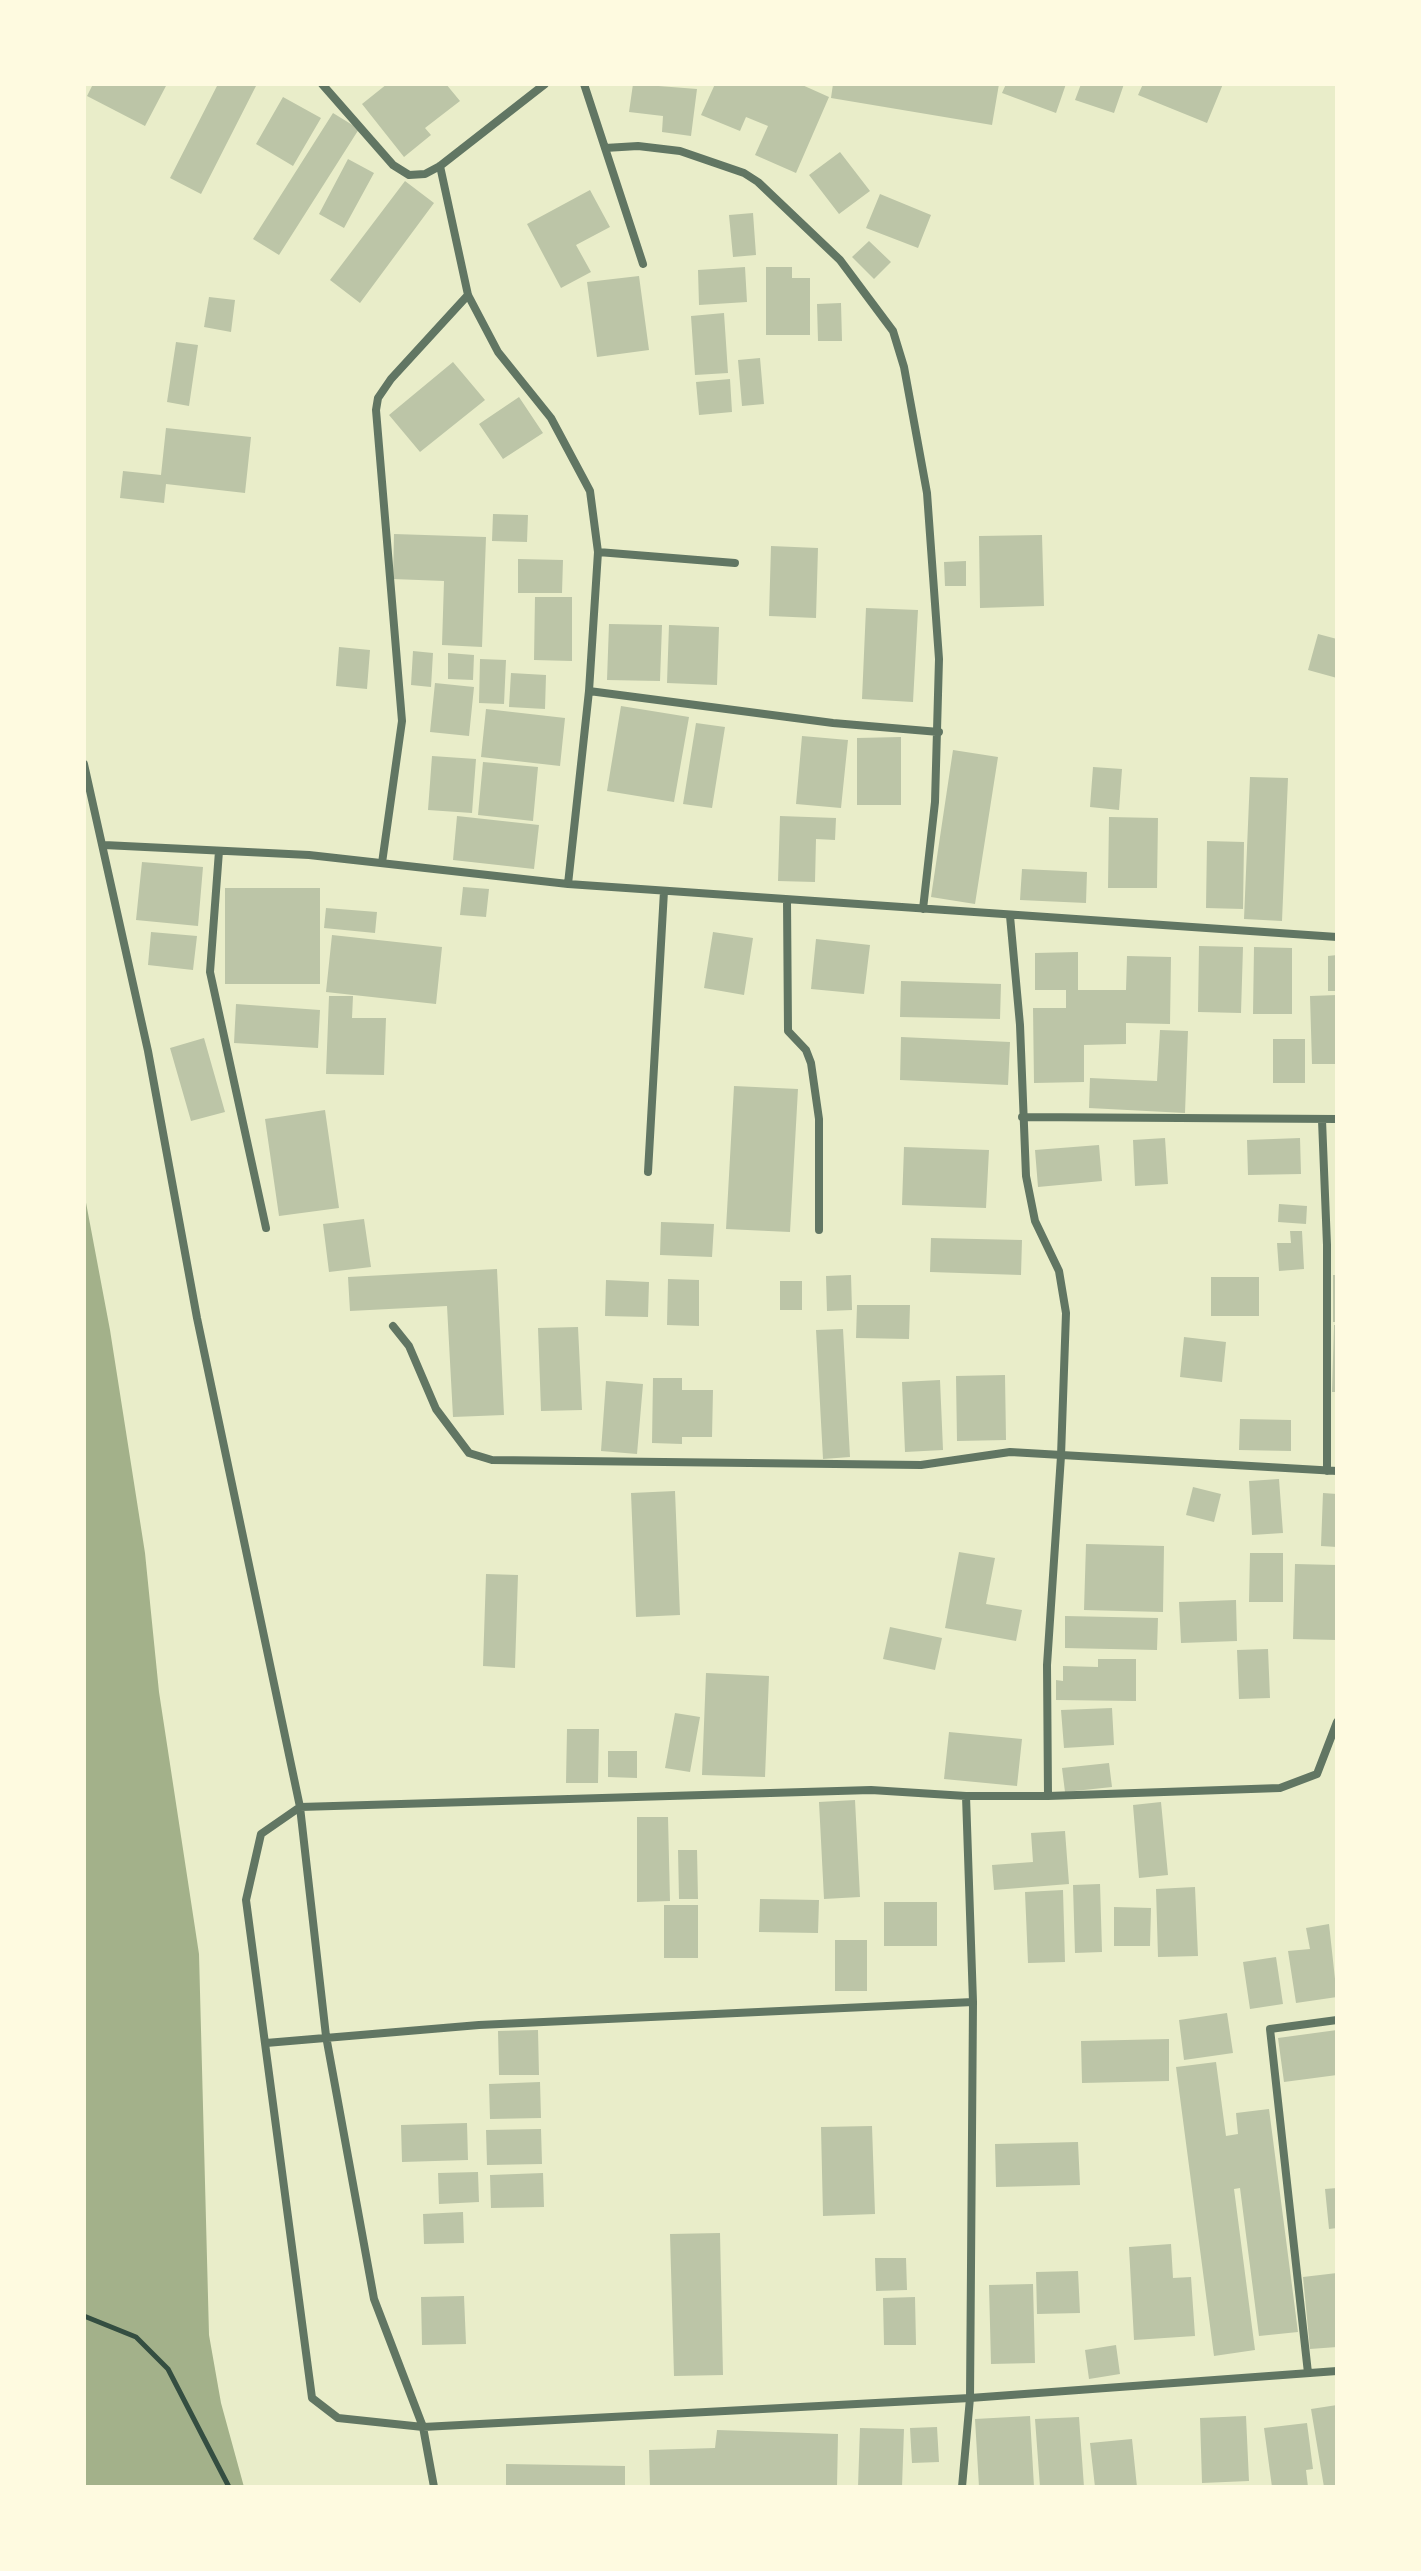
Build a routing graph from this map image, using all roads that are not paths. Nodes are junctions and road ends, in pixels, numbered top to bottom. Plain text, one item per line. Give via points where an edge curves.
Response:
1 (322, 84) edge
2 (545, 84) edge
3 (584, 84) edge
4 (605, 148) junction
5 (440, 166) junction
6 (643, 264) dead end
7 (468, 295) junction
8 (598, 552) junction
9 (735, 563) dead end
10 (589, 691) junction
11 (939, 732) junction
12 (84, 764) edge
13 (104, 845) junction
14 (219, 851) junction
15 (382, 863) junction
16 (568, 884) junction
17 (664, 891) junction
18 (787, 900) junction
19 (923, 909) junction
20 (1010, 916) junction
21 (1337, 937) edge
22 (1022, 1117) junction
23 (1337, 1119) edge
24 (1322, 1120) junction
25 (648, 1172) dead end
26 (266, 1228) dead end
27 (819, 1230) dead end
28 (393, 1326) dead end
29 (1061, 1456) junction
30 (1327, 1471) junction
31 (1337, 1471) edge
32 (1337, 1722) edge
33 (966, 1796) junction
34 (1048, 1796) junction
35 (300, 1807) junction
36 (973, 2002) junction
37 (1337, 2020) edge
38 (326, 2036) junction
39 (266, 2043) junction
40 (1337, 2371) edge
41 (1308, 2373) junction
42 (970, 2398) junction
43 (423, 2427) junction
44 (434, 2487) edge
45 (962, 2487) edge

1 - 5 street via 393,165 409,175
2 - 5 street
3 - 4 street
4 - 6 street
4 - 11 street via 680,151 744,173 854,276 893,331 927,493
5 - 7 street
7 - 8 street via 498,352 551,418 585,475
7 - 15 street via 391,379 376,410 402,721
8 - 9 street
8 - 10 street
10 - 11 street
10 - 16 street
11 - 19 street
12 - 13 street
13 - 14 street
13 - 35 street
14 - 15 street
14 - 26 street via 210,972
15 - 16 street
16 - 17 street
17 - 18 street
17 - 25 street
18 - 19 street
18 - 27 street via 788,1031 811,1063 819,1119
19 - 20 street
20 - 21 street
20 - 22 street
22 - 24 street
22 - 29 street via 1035,1221 1059,1271 1066,1313
23 - 24 street
24 - 30 street
28 - 29 street via 409,1346 436,1409 454,1434 469,1453 492,1460 921,1465 1010,1452
29 - 30 street
29 - 34 street via 1047,1665
30 - 31 street
32 - 34 street via 1317,1774 1280,1788
33 - 34 street
33 - 35 street via 871,1790
33 - 36 street
35 - 38 street
35 - 39 street via 261,1834 246,1900
36 - 38 street
36 - 42 street
37 - 41 street via 1270,2029
38 - 39 street
38 - 43 street via 374,2299
39 - 43 street via 312,2398 338,2418
40 - 41 street
41 - 42 street
42 - 43 street
42 - 45 street
43 - 44 street

